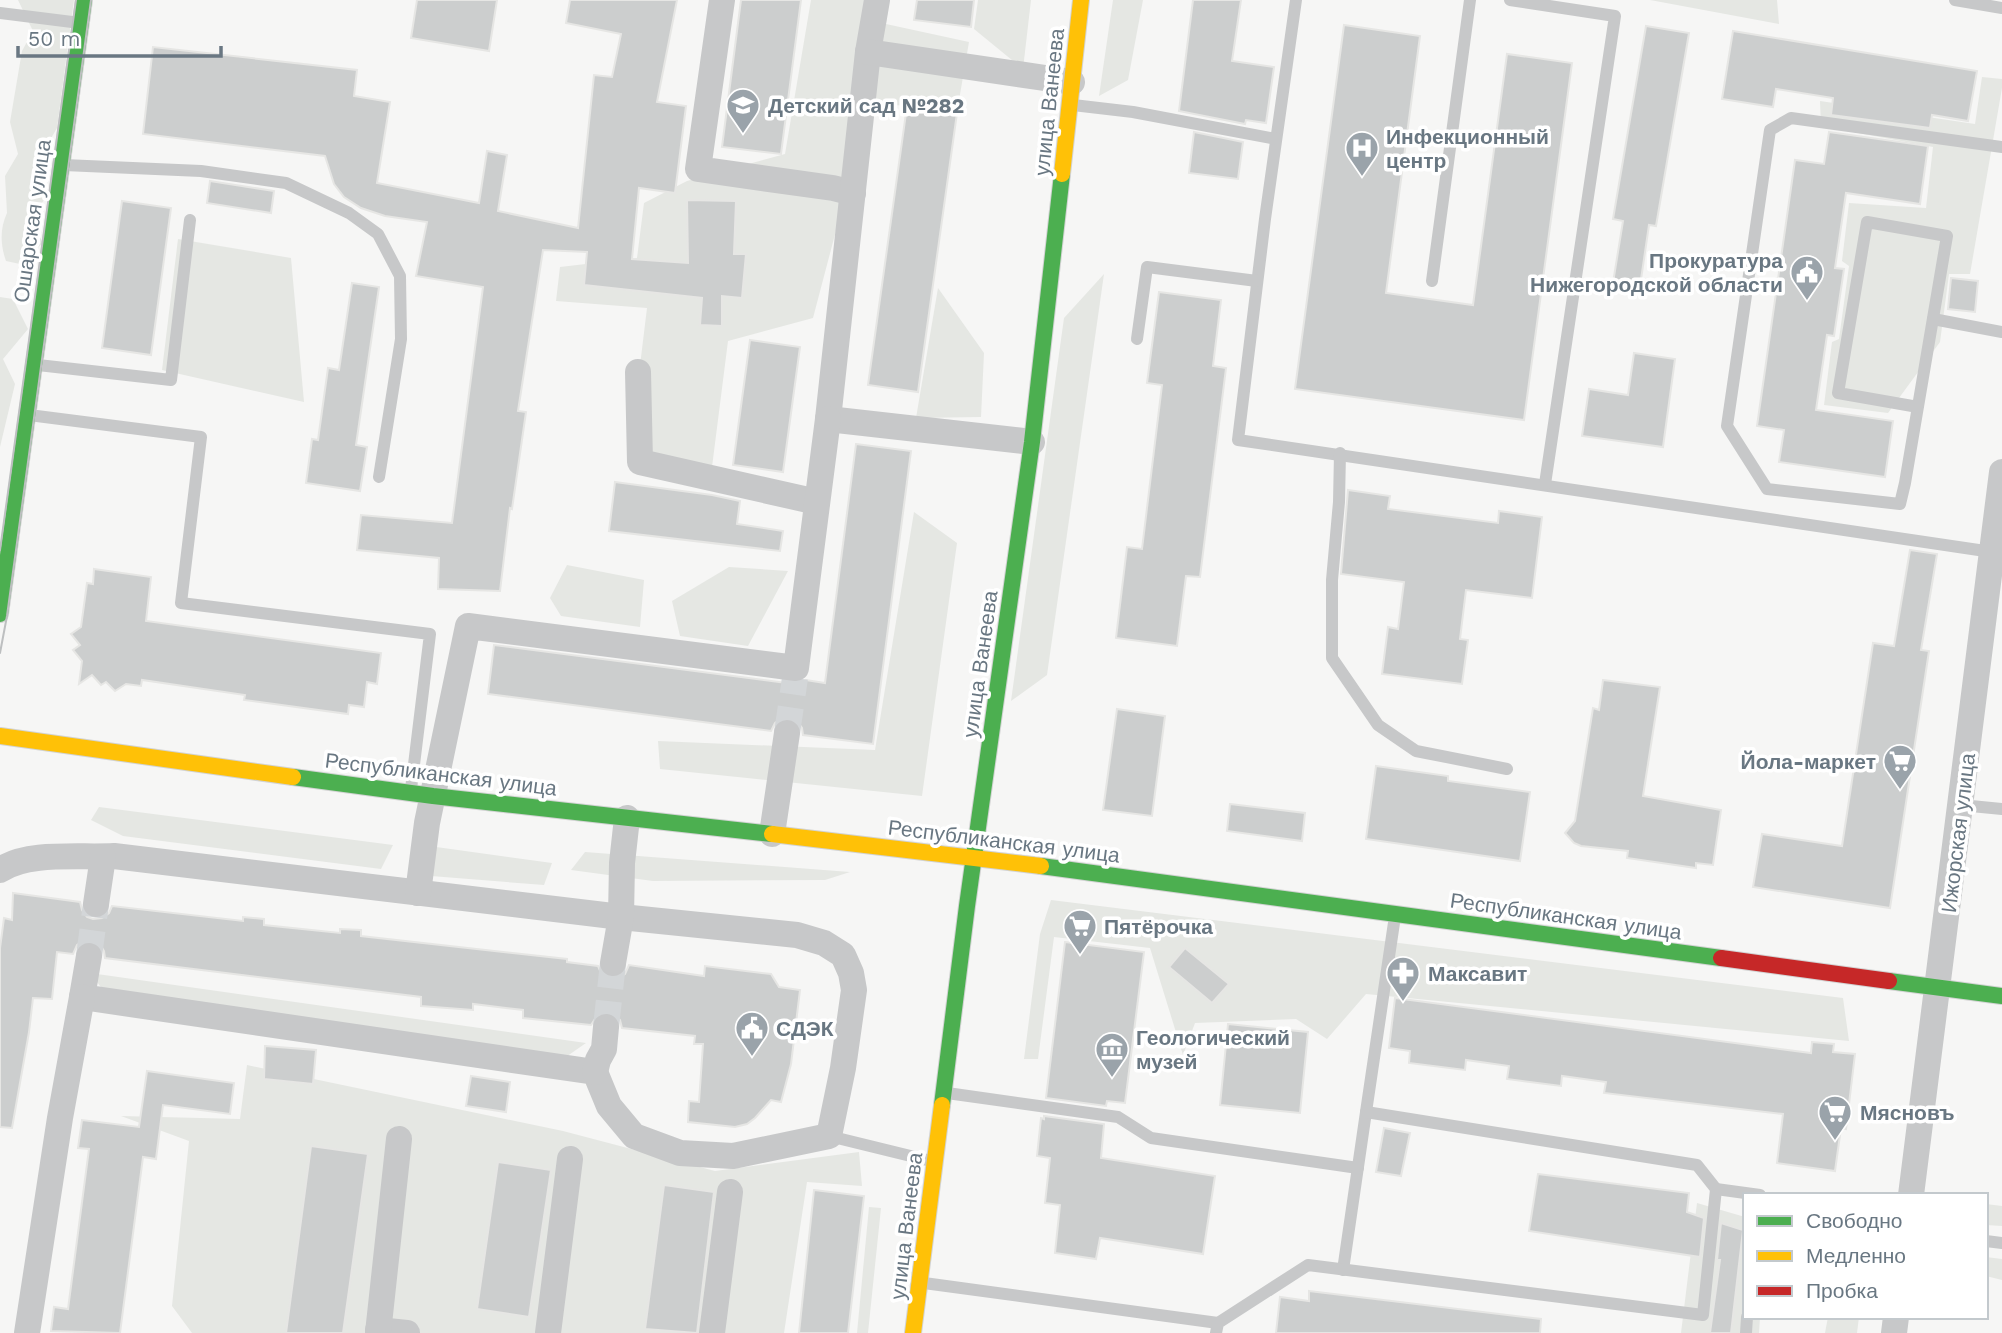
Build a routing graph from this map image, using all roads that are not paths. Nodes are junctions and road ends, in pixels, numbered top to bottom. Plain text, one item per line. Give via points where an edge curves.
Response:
1 (84, 0) edge
2 (722, 0) edge
3 (877, 0) edge
4 (1082, 0) edge
5 (1296, 0) edge
6 (1471, 0) edge
7 (1510, 0) edge
8 (1955, 0) edge
9 (2002, 8) edge
10 (0, 13) edge
11 (81, 23) junction
12 (868, 52) junction
13 (1071, 93) junction
14 (1276, 139) junction
15 (2002, 147) edge
16 (60, 164) junction
17 (853, 193) junction
18 (190, 220) dead end
19 (1257, 281) junction
20 (1432, 281) dead end
21 (1933, 319) junction
22 (2002, 332) edge
23 (1137, 338) dead end
24 (34, 364) junction
25 (638, 372) dead end
26 (1918, 407) junction
27 (27, 415) junction
28 (828, 419) junction
29 (1032, 442) junction
30 (1340, 453) junction
31 (2002, 472) edge
32 (379, 477) dead end
33 (1545, 484) junction
34 (817, 502) junction
35 (1992, 552) junction
36 (0, 614) edge
37 (787, 733) tunnel mouth
38 (0, 736) edge
39 (1507, 769) dead end
40 (421, 795) junction
41 (1961, 805) junction
42 (2002, 809) edge
43 (627, 818) junction
44 (772, 834) junction
45 (103, 857) junction
46 (974, 857) junction
47 (0, 870) edge
48 (418, 893) junction
49 (96, 904) tunnel mouth
50 (1396, 914) junction
51 (621, 917) junction
52 (89, 956) tunnel mouth
53 (613, 963) tunnel mouth
54 (1938, 988) junction
55 (2002, 996) edge
56 (82, 997) junction
57 (606, 1027) tunnel mouth
58 (596, 1072) junction
59 (944, 1092) junction
60 (1366, 1112) junction
61 (829, 1136) junction
62 (399, 1139) dead end
63 (570, 1158) dead end
64 (935, 1162) junction
65 (1358, 1168) junction
66 (1716, 1189) junction
67 (730, 1192) dead end
68 (1745, 1193) edge
69 (1911, 1193) edge
70 (1343, 1270) junction
71 (920, 1283) junction
72 (1217, 1328) edge
73 (378, 1331) edge
74 (27, 1333) edge
75 (407, 1333) edge
76 (548, 1333) edge
77 (712, 1333) edge
78 (913, 1333) edge

1 - 11 street, Ошарская улица
2 - 17 street via 698,169
3 - 12 street
4 - 13 street, улица Ванеева
5 - 14 lane
6 - 20 lane
7 - 33 lane via 1615,16
8 - 9 lane
10 - 11 lane
11 - 16 street, Ошарская улица
12 - 13 street
12 - 17 street
13 - 14 lane via 1133,112
13 - 29 street, улица Ванеева
14 - 19 lane
15 - 26 lane via 1791,118 1770,130 1727,426 1767,489 1900,504
16 - 24 street, Ошарская улица
16 - 32 lane via 201,171 286,183 378,234 400,276 401,339
17 - 28 street
18 - 24 lane via 171,380
19 - 23 lane via 1147,267
19 - 30 lane via 1238,440
21 - 22 lane
21 - 26 lane
21 - 26 lane via 1947,236 1867,222 1838,393
24 - 27 street, Ошарская улица
25 - 34 street via 640,462
27 - 36 street, Ошарская улица
27 - 40 lane via 201,437 181,603 430,634
28 - 29 street
28 - 34 street
29 - 46 street, улица Ванеева
30 - 33 lane
30 - 39 lane via 1332,658 1378,725 1416,751
31 - 35 street, Ижорская улица
33 - 35 lane
34 - 40 street via 795,673 468,626
35 - 41 street, Ижорская улица
37 - 44 street
38 - 40 street, Республиканская улица
40 - 43 street, Республиканская улица
40 - 48 street via 426,824
41 - 42 lane
41 - 54 street, Ижорская улица
43 - 44 street, Республиканская улица
43 - 51 street
44 - 46 street, Республиканская улица
45 - 47 street via 39,858 10,863
45 - 48 street
45 - 49 street
46 - 50 street, Республиканская улица
46 - 59 street, улица Ванеева
48 - 51 street
50 - 54 street, Республиканская улица
50 - 60 lane
51 - 53 street
51 - 61 street via 797,935 843,955 854,989
52 - 56 street
54 - 55 street, Республиканская улица
54 - 69 street, Ижорская улица
56 - 58 street
56 - 74 street
57 - 58 street
58 - 61 street via 609,1106 634,1136 680,1153 733,1156
59 - 64 street, улица Ванеева
59 - 65 lane via 1118,1117 1151,1139
60 - 65 lane
60 - 66 lane via 1696,1165
61 - 64 lane
62 - 73 street
63 - 76 street
64 - 71 street, улица Ванеева
65 - 70 lane
66 - 68 lane
66 - 70 lane via 1703,1315
67 - 77 street
70 - 72 lane via 1308,1265
71 - 72 lane
71 - 78 street, улица Ванеева
73 - 75 street

